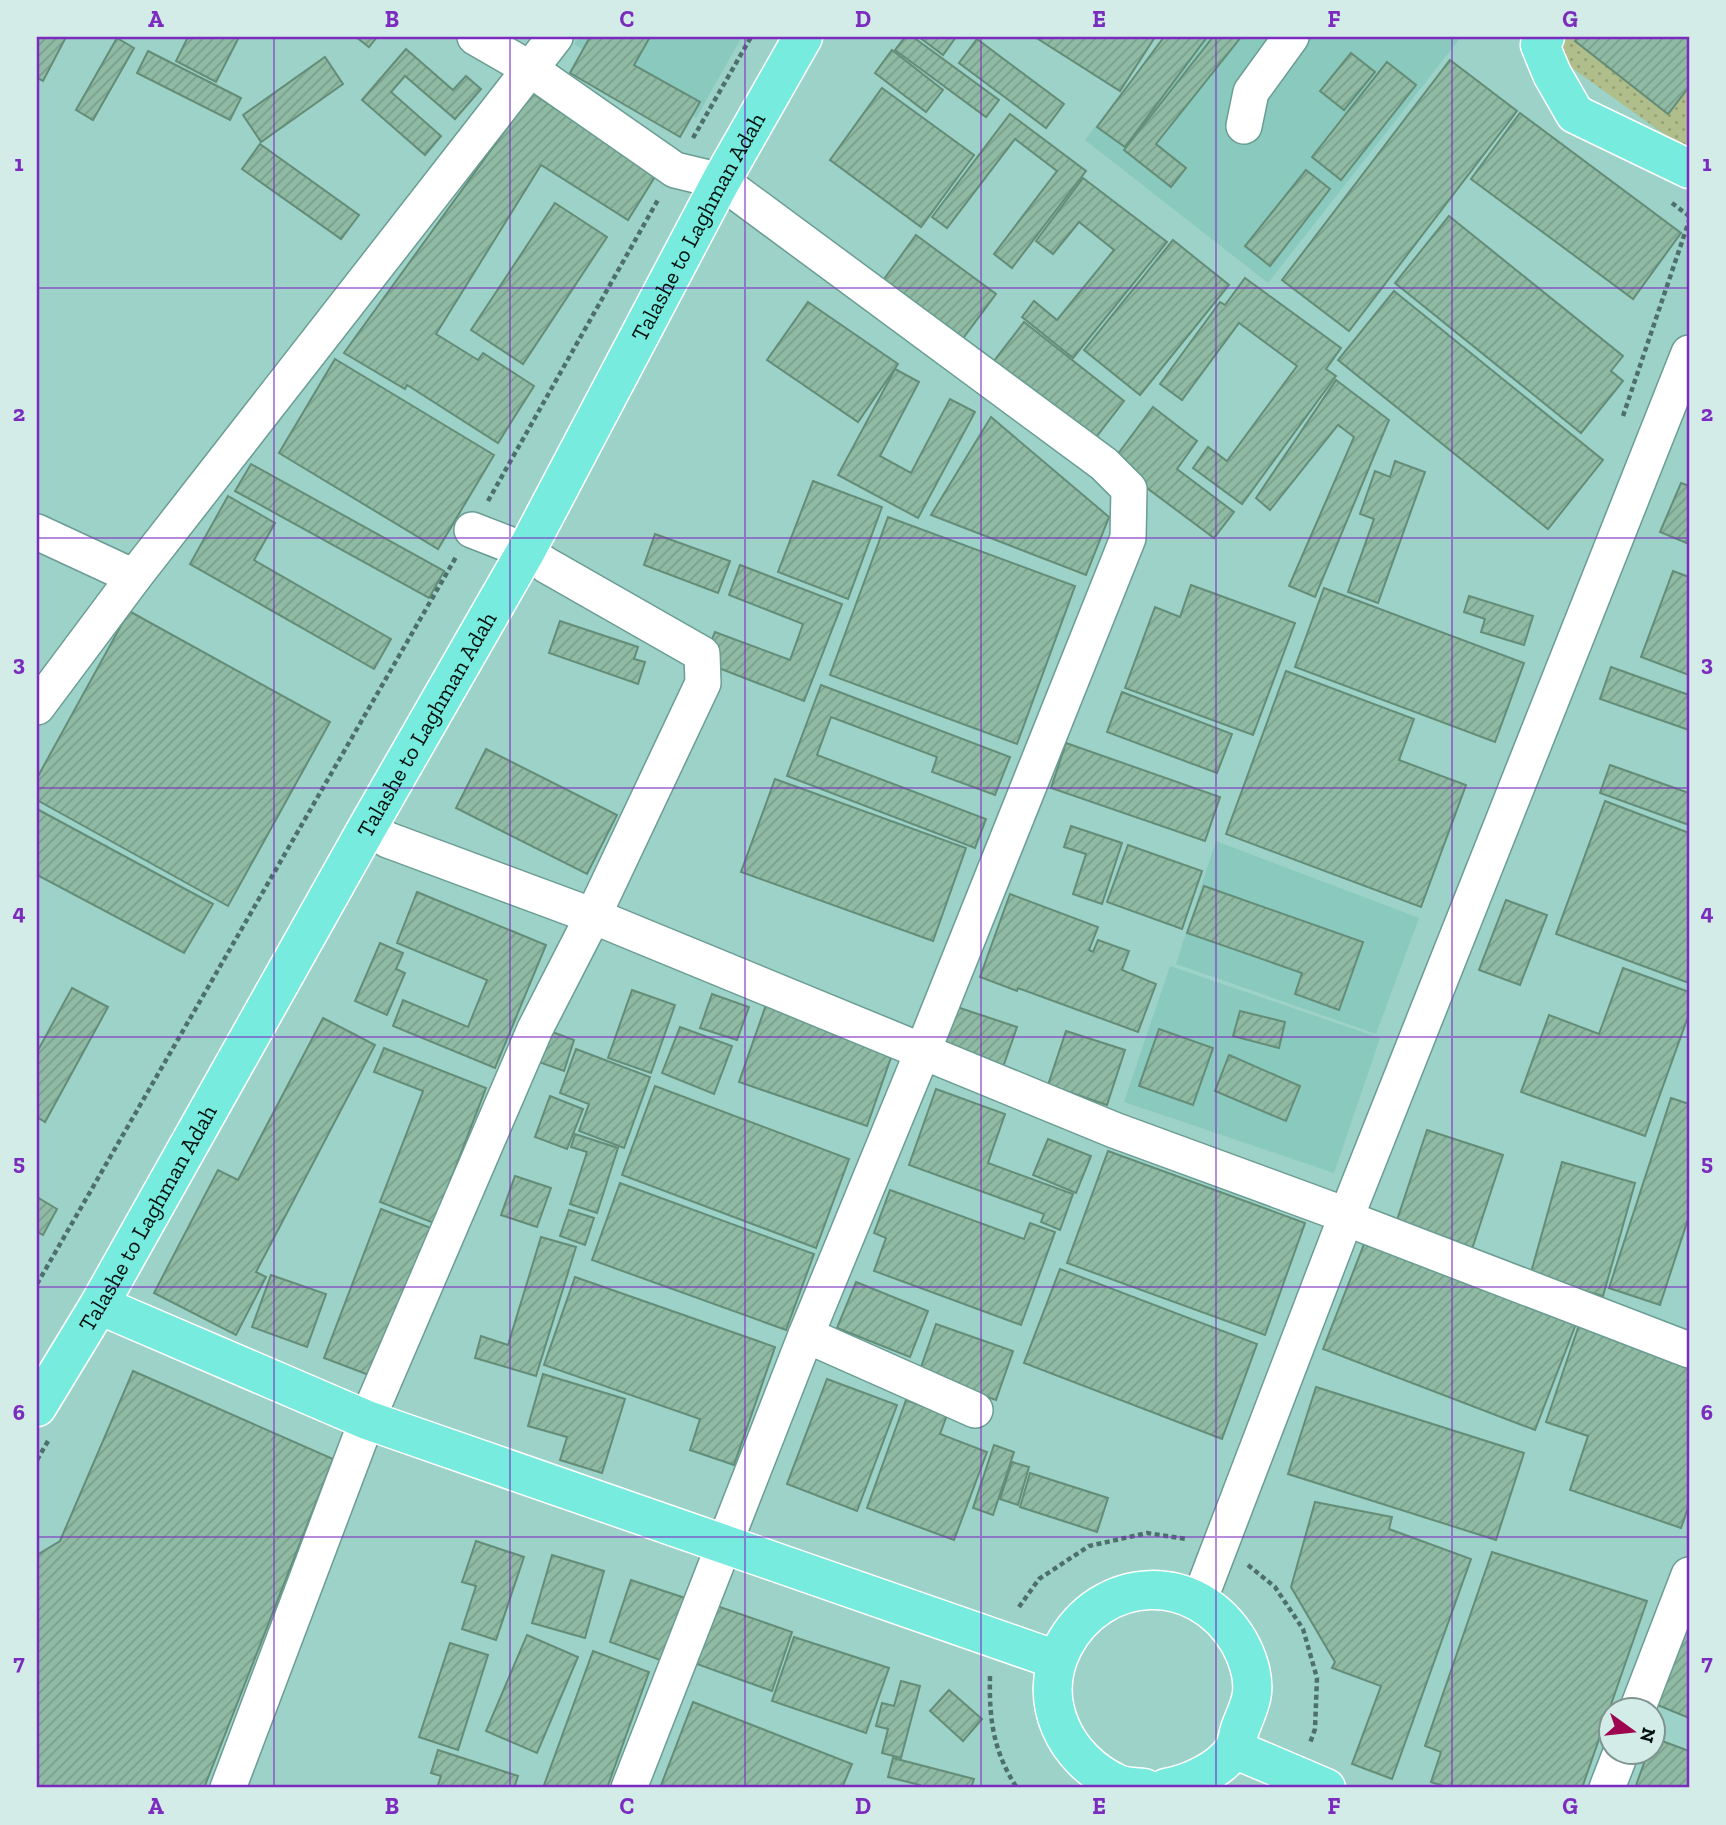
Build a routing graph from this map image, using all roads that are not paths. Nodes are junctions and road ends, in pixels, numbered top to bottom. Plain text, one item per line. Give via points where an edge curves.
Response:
1 (475, 37) edge
2 (555, 37) edge
3 (803, 37) edge
4 (1291, 37) edge
5 (1542, 40) edge
6 (530, 69) junction
7 (1244, 126) dead end
8 (1689, 169) edge
9 (721, 181) junction
10 (1689, 353) edge
11 (472, 530) road end
12 (37, 532) edge
13 (526, 551) junction
14 (134, 578) junction
15 (37, 707) edge
16 (366, 828) junction
17 (593, 916) junction
18 (922, 1052) junction
19 (1346, 1217) junction
20 (99, 1305) junction
21 (806, 1335) junction
22 (1689, 1350) edge
23 (37, 1407) edge
24 (975, 1410) dead end
25 (367, 1420) junction
26 (723, 1543) junction
27 (1689, 1575) edge
28 (1199, 1601) junction
29 (1057, 1660) junction
30 (1642, 1696) edge
31 (1234, 1749) junction
32 (1616, 1766) edge
33 (1312, 1782) edge
34 (1127, 1787) edge
35 (228, 1788) edge
36 (629, 1788) edge
37 (1166, 1788) edge
38 (1607, 1788) edge

1 - 6 street
2 - 6 street
3 - 9 main road, Talashe to Laghman Adah
4 - 7 street via 1251,92
5 - 8 main road via 1552,74 1575,114
6 - 9 street via 675,170
6 - 14 street
9 - 13 main road, Talashe to Laghman Adah
9 - 18 street via 1104,464 1129,489 1128,538
10 - 19 street
11 - 13 street
12 - 14 street
13 - 16 main road, Talashe to Laghman Adah
13 - 17 street via 702,654 704,683
14 - 15 street
16 - 17 street
16 - 20 main road, Talashe to Laghman Adah
17 - 18 street
17 - 25 street via 535,1029
18 - 19 street
18 - 21 street
19 - 22 street
19 - 28 street
20 - 23 main road, Talashe to Laghman Adah
20 - 25 main road
21 - 24 street
21 - 26 street
25 - 26 main road
25 - 35 street
26 - 29 main road
26 - 36 street
27 - 30 street
28 - 29 main road via 1166,1590 1131,1592 1099,1605 1073,1629
28 - 31 main road via 1228,1624 1247,1657 1252,1693
29 - 34 main road via 1052,1699 1063,1736 1087,1766
31 - 33 main road
31 - 37 main road via 1215,1767 1184,1785
32 - 38 street

